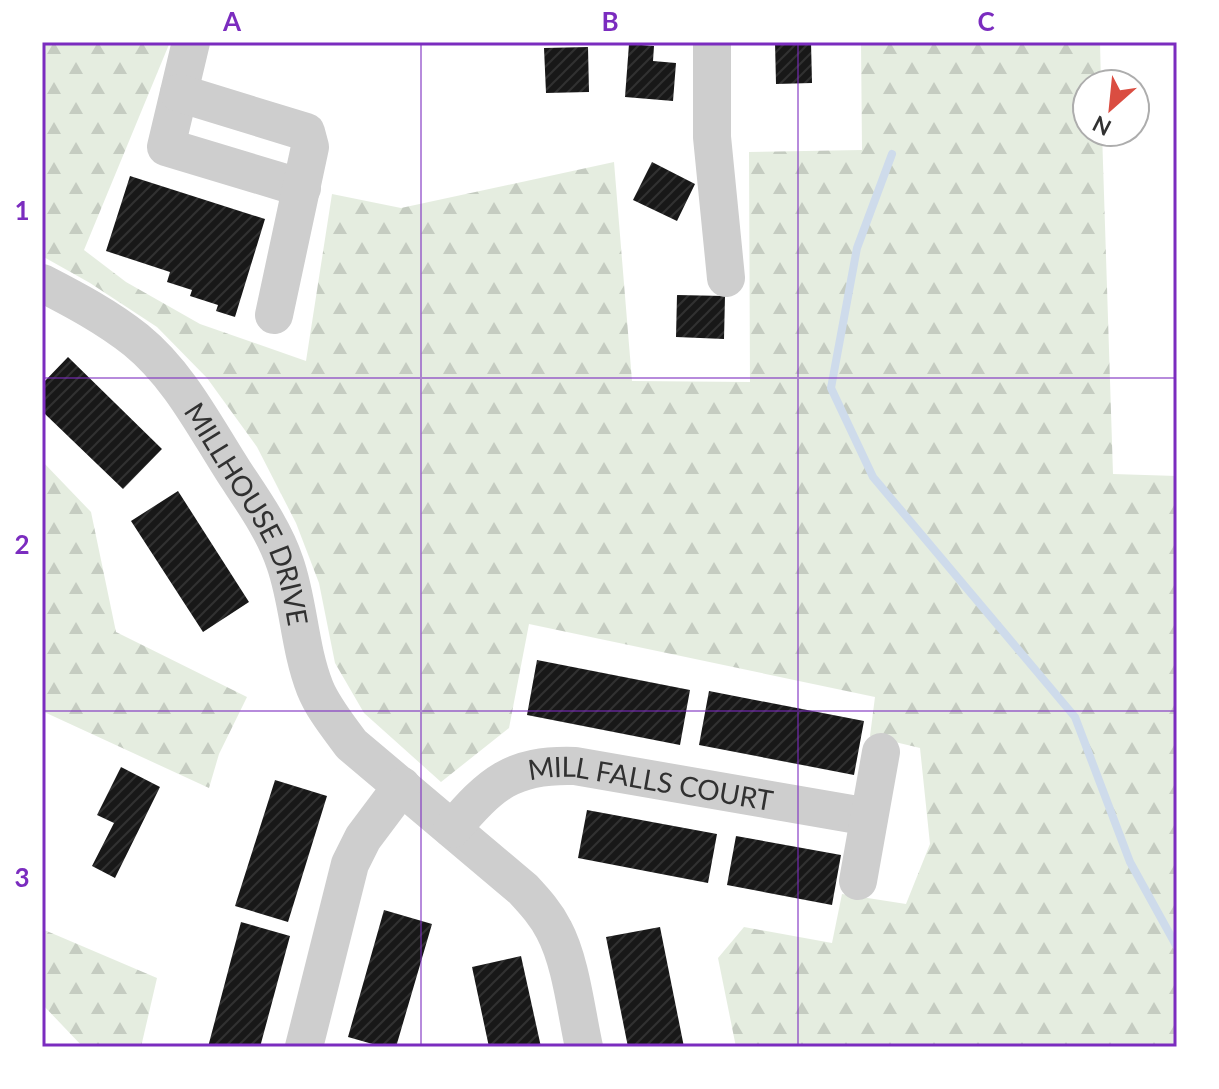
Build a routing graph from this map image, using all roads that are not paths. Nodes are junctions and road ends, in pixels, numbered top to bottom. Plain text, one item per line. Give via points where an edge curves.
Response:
1 (191, 42) edge
2 (712, 42) edge
3 (179, 93) junction
4 (302, 188) junction
5 (726, 278) dead end
6 (42, 283) edge
7 (274, 315) dead end
8 (881, 752) dead end
9 (402, 786) junction
10 (869, 817) junction
11 (452, 829) junction
12 (858, 881) dead end
13 (304, 1047) edge
14 (584, 1047) edge

1 - 3 street
2 - 5 street via 712,137
3 - 4 street via 306,132 310,147
3 - 4 street via 166,147
4 - 7 street
6 - 9 street, MILLHOUSE DRIVE via 138,342 187,398 270,528 285,561 315,690 351,744
8 - 10 street
9 - 11 street, MILLHOUSE DRIVE
9 - 13 street via 350,864
10 - 11 street, MILL FALLS COURT via 553,765 496,783
10 - 12 street
11 - 14 street, MILLHOUSE DRIVE via 523,889 555,931

